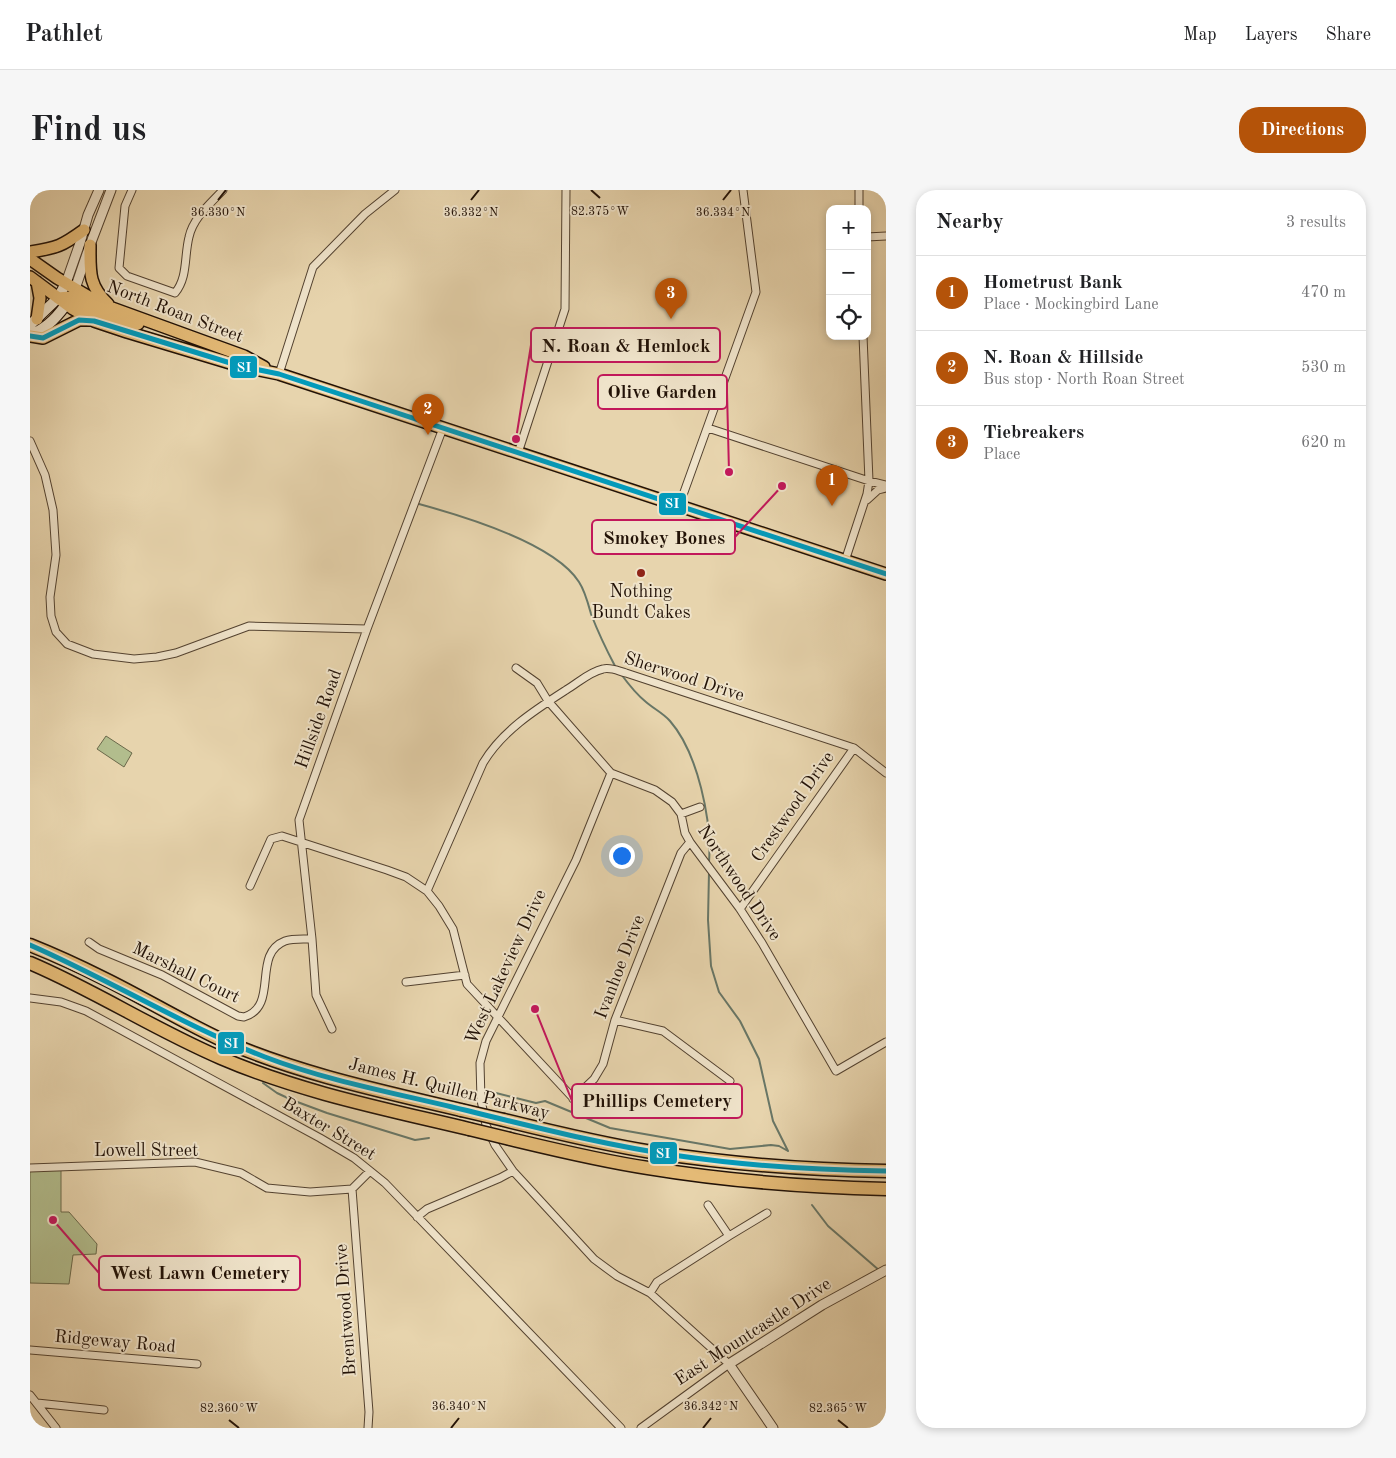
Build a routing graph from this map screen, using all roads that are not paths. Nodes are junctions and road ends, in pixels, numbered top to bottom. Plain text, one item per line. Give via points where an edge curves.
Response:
1 (99, 190) edge
2 (111, 190) edge
3 (132, 190) edge
4 (223, 190) edge
5 (395, 190) edge
6 (566, 190) edge
7 (742, 190) edge
8 (859, 190) edge
9 (859, 205) edge
10 (84, 230) junction
11 (886, 236) edge
12 (871, 237) edge
13 (90, 245) junction
14 (30, 252) edge
15 (30, 259) edge
16 (33, 280) edge
17 (67, 294) junction
18 (111, 307) junction
19 (94, 321) junction
20 (34, 322) edge
21 (162, 326) junction
22 (30, 336) edge
23 (863, 340) edge
24 (279, 374) junction
25 (443, 428) junction
26 (708, 428) junction
27 (30, 441) edge
28 (518, 453) junction
29 (869, 481) junction
30 (886, 487) edge
31 (865, 502) junction
32 (680, 506) junction
33 (845, 561) junction
34 (886, 574) edge
35 (367, 629) junction
36 (516, 668) dead end
37 (548, 701) junction
38 (854, 748) junction
39 (611, 774) junction
40 (886, 774) edge
41 (700, 807) dead end
42 (681, 814) junction
43 (690, 842) junction
44 (302, 843) junction
45 (250, 886) dead end
46 (427, 891) junction
47 (740, 909) junction
48 (312, 939) junction
49 (89, 942) dead end
50 (30, 945) edge
51 (30, 964) edge
52 (465, 975) junction
53 (406, 982) dead end
54 (30, 998) edge
55 (498, 1016) junction
56 (615, 1020) junction
57 (332, 1029) dead end
58 (886, 1042) edge
59 (730, 1080) dead end
60 (573, 1099) junction
61 (587, 1113) dead end
62 (30, 1168) edge
63 (513, 1170) junction
64 (370, 1171) junction
65 (886, 1171) edge
66 (886, 1188) edge
67 (352, 1189) junction
68 (708, 1206) dead end
69 (767, 1213) dead end
70 (417, 1217) junction
71 (729, 1236) junction
72 (886, 1270) edge
73 (650, 1293) junction
74 (30, 1350) edge
75 (197, 1364) dead end
76 (729, 1364) junction
77 (30, 1395) edge
78 (37, 1403) junction
79 (104, 1410) dead end
80 (56, 1428) edge
81 (368, 1428) edge
82 (622, 1428) edge
83 (641, 1428) edge
84 (773, 1428) edge

1 - 10 street
2 - 13 street
3 - 4 street via 125,206 119,268 126,276 175,293 184,277 189,236 195,221
5 - 24 street via 366,214 313,268
6 - 28 street via 566,309
7 - 26 street via 756,292
8 - 9 street
10 - 14 main road via 49,250
10 - 17 street
11 - 12 street
13 - 17 street
13 - 18 main road via 92,283
15 - 17 main road
16 - 17 main road
16 - 20 main road via 40,298
17 - 18 main road, North Roan Street
17 - 19 main road, North Roan Street
17 - 20 main road
17 - 21 main road via 116,319 143,326
17 - 22 main road via 49,324
18 - 21 main road, North Roan Street
19 - 22 main road via 79,320 43,338
19 - 24 main road, North Roan Street via 240,366
21 - 24 main road, North Roan Street via 244,356
23 - 29 street
24 - 25 main road, North Roan Street
25 - 28 main road, North Roan Street
25 - 35 street, Hillside Road
26 - 29 street
26 - 32 street
27 - 35 street via 45,475 53,510 56,555 50,597 51,616 56,632 67,644 93,654 134,660 176,653 249,626
28 - 32 main road, North Roan Street
29 - 30 street
29 - 31 street
30 - 31 street
31 - 33 street
32 - 33 main road, North Roan Street
33 - 34 main road, North Roan Street
35 - 44 street, Hillside Road via 299,820
36 - 37 street via 537,683
37 - 38 street, Sherwood Drive via 593,673 613,669
37 - 39 street
37 - 46 street, Sherwood Drive via 516,725 491,750
38 - 40 street, Sherwood Drive
38 - 47 street, Crestwood Drive
39 - 42 street, Northwood Drive via 643,784 665,796
39 - 55 street, West Lakeview Drive via 576,860
41 - 42 street
42 - 43 street, Northwood Drive
43 - 47 street, Northwood Drive
43 - 56 street, Ivanhoe Drive via 681,853
44 - 45 street via 282,836 271,839
44 - 46 street via 406,877
44 - 48 street, Hillside Road
46 - 52 street via 452,929
47 - 58 street, Northwood Drive via 836,1071
48 - 49 street, Marshall Court via 286,940 272,952 266,966 260,1004 244,1017
48 - 57 street, Hillside Road via 316,995
50 - 65 highway, James H. Quillen Parkway, bridge via 104,978 198,1028 267,1058 342,1081 602,1143 704,1159 795,1168
51 - 66 highway, James H. Quillen Parkway, bridge via 92,991 192,1044 250,1070 322,1093 593,1159 698,1176 795,1185
52 - 53 street
52 - 55 street via 468,984
54 - 64 street, Baxter Street via 75,1006 98,1017 338,1148
55 - 60 street
55 - 63 street, West Lakeview Drive via 480,1063 481,1100 486,1125 495,1145
56 - 59 street via 663,1031
56 - 60 street, Ivanhoe Drive via 599,1072
60 - 61 street
62 - 67 street, Lowell Street via 195,1162 240,1173 267,1188 310,1192
63 - 70 street
63 - 73 street, West Lakeview Drive via 594,1259 617,1276
64 - 67 street
64 - 70 street, Baxter Street
67 - 81 street, Brentwood Drive
68 - 71 street
69 - 71 street
70 - 82 street, Baxter Street
71 - 73 street via 657,1282
72 - 76 street, East Mountcastle Drive via 822,1305
73 - 76 street, West Lakeview Drive
74 - 75 street, Ridgeway Road
76 - 83 street, East Mountcastle Drive
76 - 84 street
77 - 78 street
78 - 79 street
78 - 80 street

